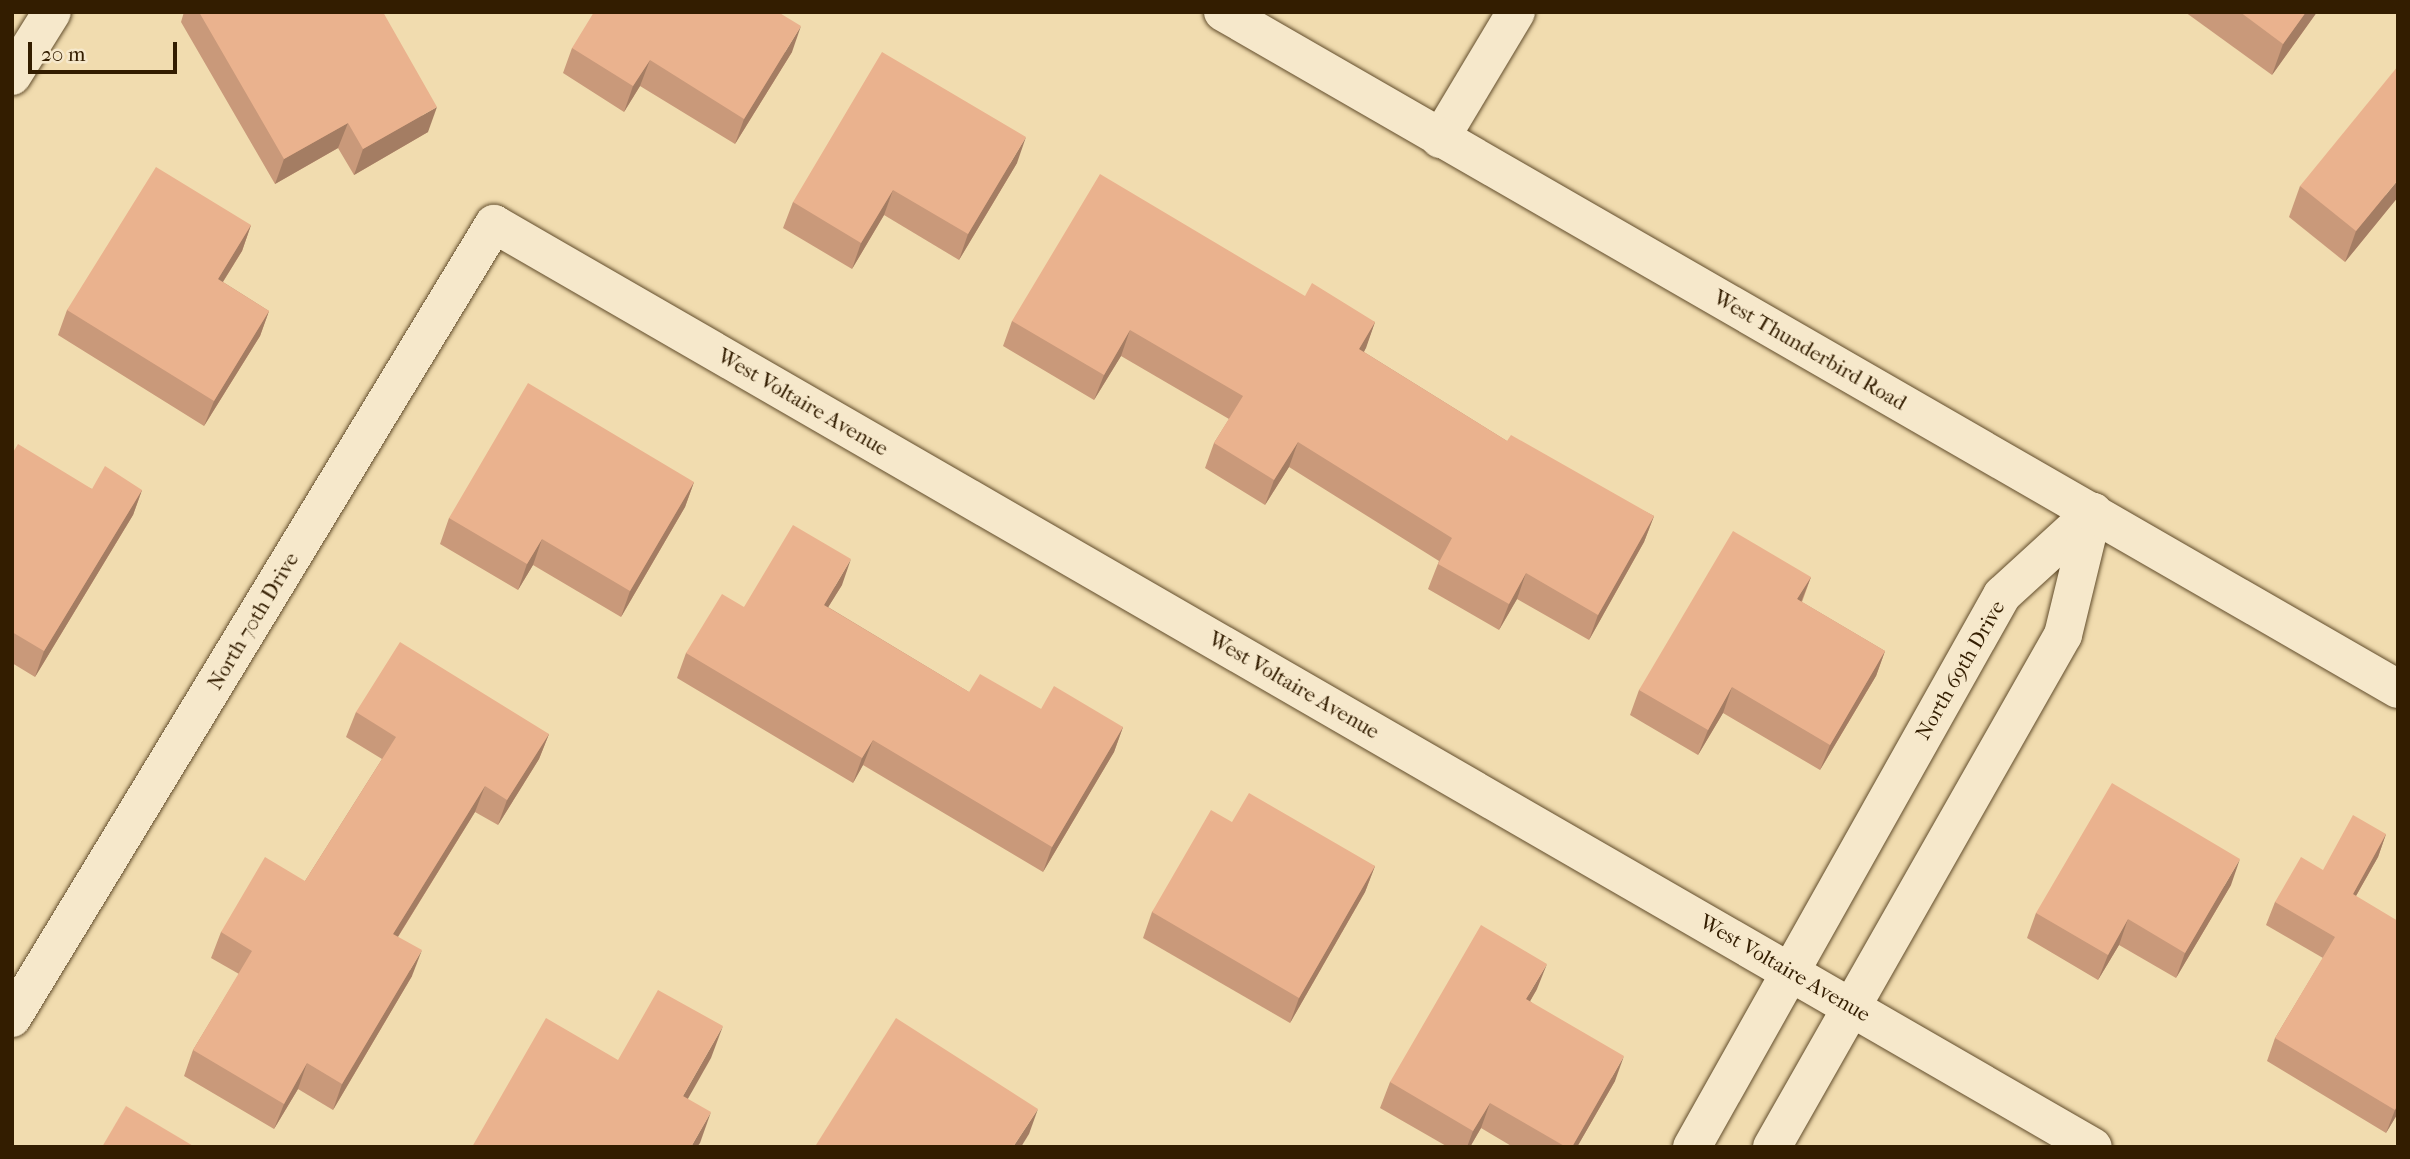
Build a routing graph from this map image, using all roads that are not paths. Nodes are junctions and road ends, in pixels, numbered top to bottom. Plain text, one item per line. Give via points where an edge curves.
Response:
1 (52, 12) edge
2 (1223, 12) edge
3 (1516, 12) edge
4 (12, 76) edge
5 (1440, 139) junction
6 (494, 224) joint
7 (2093, 512) junction
8 (2398, 689) edge
9 (1791, 971) junction
10 (1852, 1007) junction
11 (12, 1018) edge
12 (1692, 1147) edge
13 (1772, 1147) edge
14 (2093, 1147) edge

1 - 4 street
2 - 5 street, West Thunderbird Road
3 - 5 street
5 - 7 street, West Thunderbird Road
6 - 9 street, West Voltaire Avenue
6 - 11 street, North 70th Drive
7 - 8 street, West Thunderbird Road
7 - 9 street, North 69th Drive via 2002,595
7 - 10 street via 2063,635
9 - 10 street, West Voltaire Avenue
9 - 12 street, North 69th Drive
10 - 13 street
10 - 14 street, West Voltaire Avenue

